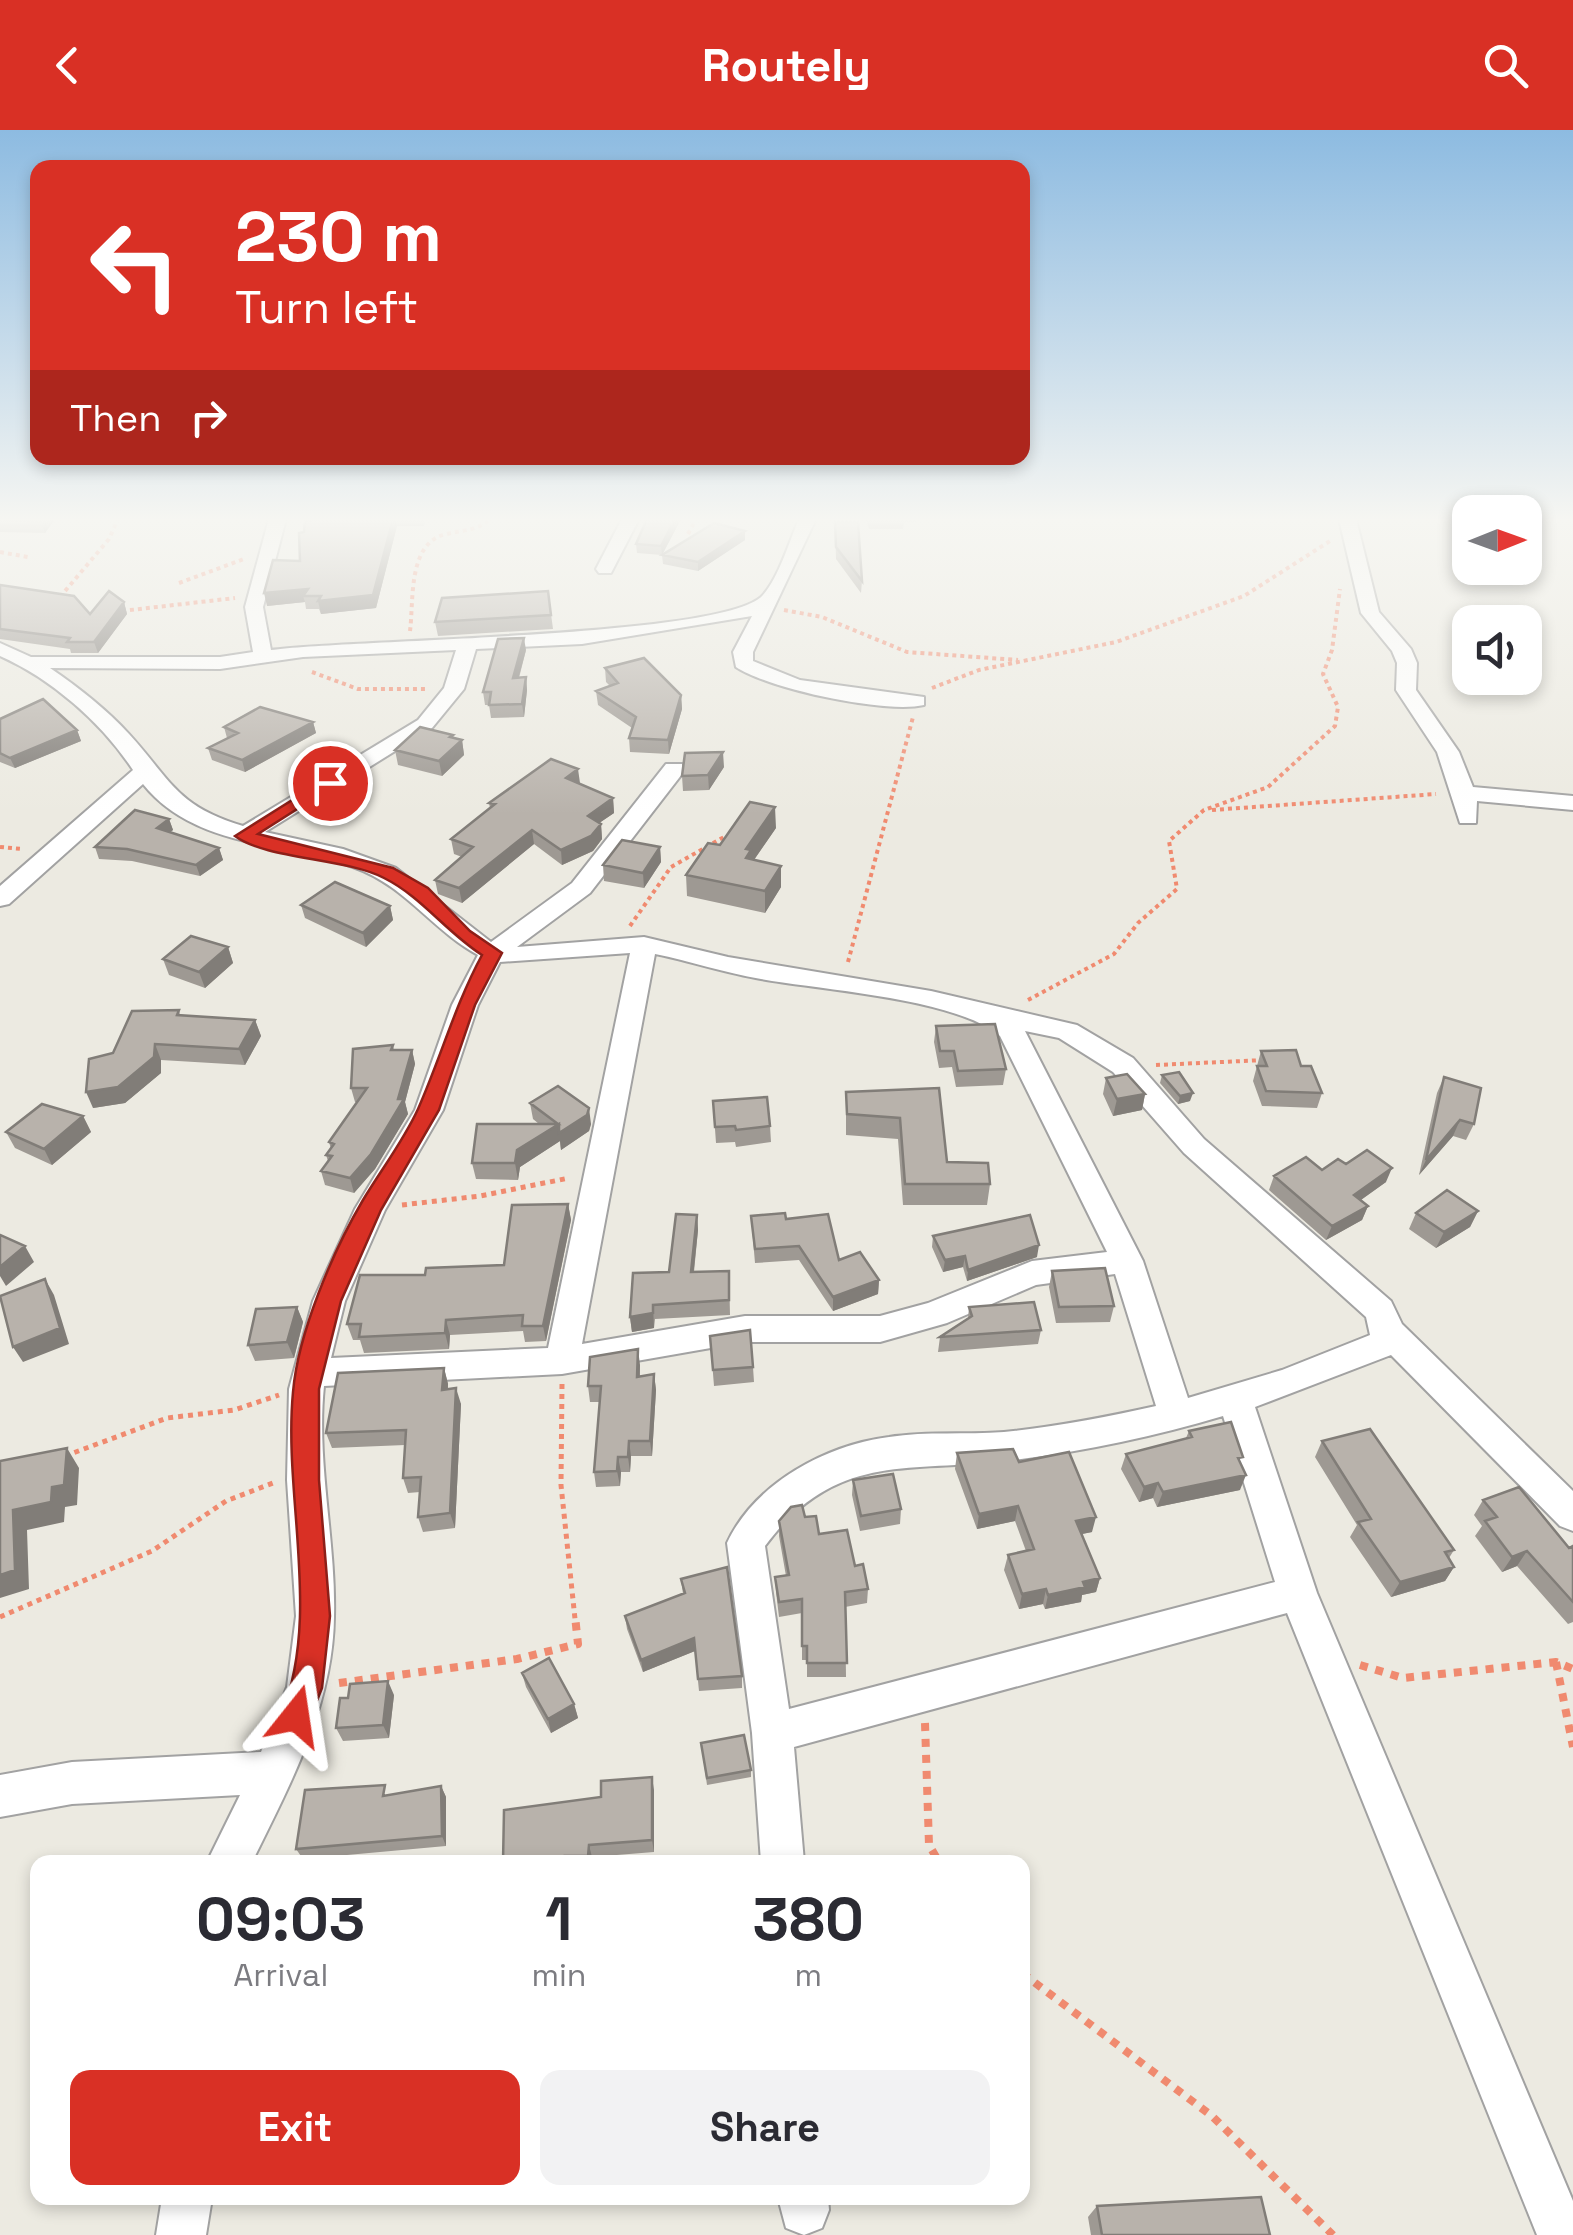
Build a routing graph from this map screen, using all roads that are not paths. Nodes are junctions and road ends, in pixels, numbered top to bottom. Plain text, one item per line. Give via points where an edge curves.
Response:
1 (254, 617) edge
2 (722, 617) edge
3 (762, 617) edge
4 (1374, 617) edge
5 (467, 645) junction
6 (0, 649) edge
7 (274, 658) junction
8 (33, 662) junction
9 (917, 701) road end
10 (674, 769) dead end
11 (143, 773) junction
12 (1464, 793) junction
13 (1573, 804) edge
14 (1468, 818) dead end
15 (244, 836) junction
16 (0, 899) edge
17 (631, 945) junction
18 (492, 953) junction
19 (990, 1012) junction
20 (1126, 1261) junction
21 (1388, 1331) junction
22 (562, 1361) junction
23 (308, 1381) junction
24 (1236, 1399) junction
25 (1177, 1417) junction
26 (1573, 1515) edge
27 (1298, 1593) junction
28 (772, 1733) junction
29 (274, 1772) junction
30 (0, 1796) edge
31 (232, 1855) edge
32 (781, 1855) edge
33 (187, 2205) edge
34 (181, 2235) edge
35 (1562, 2235) edge

1 - 7 street via 254,632
2 - 5 street via 642,631
3 - 9 street via 743,652 753,672
4 - 12 street via 1401,649 1406,690 1448,752
5 - 7 street
5 - 15 street via 454,688 425,724
6 - 8 street
7 - 8 street
8 - 11 street via 125,744
10 - 18 street via 581,888
11 - 15 street via 171,801
11 - 16 street
12 - 13 street
12 - 14 street
15 - 18 street via 386,872 422,892
17 - 18 street
17 - 19 street
17 - 22 street
18 - 23 street via 465,1005 428,1110 370,1209 329,1301
19 - 20 street via 1012,1032
19 - 21 street via 1067,1030 1123,1064 1194,1146 1380,1310
20 - 22 street via 1032,1273 880,1329 745,1328
20 - 25 street
21 - 24 street via 1382,1344 1339,1364
21 - 26 street
22 - 23 street
23 - 29 street via 315,1616 307,1688
24 - 25 street
24 - 27 street
25 - 28 street via 1007,1447 895,1449 849,1460 764,1516 746,1543
27 - 28 street
27 - 35 street
28 - 32 street
29 - 30 street via 72,1783
29 - 31 street
33 - 34 street

